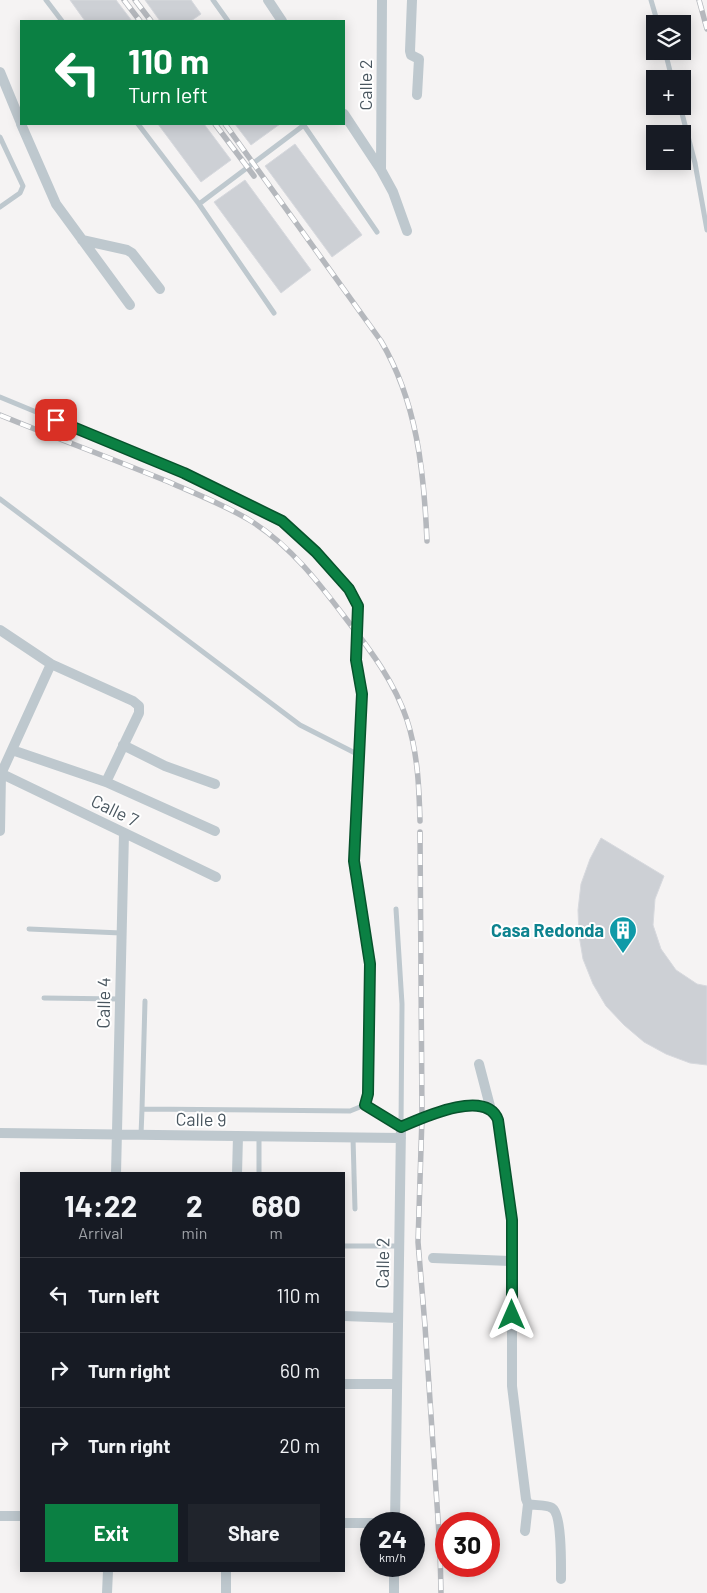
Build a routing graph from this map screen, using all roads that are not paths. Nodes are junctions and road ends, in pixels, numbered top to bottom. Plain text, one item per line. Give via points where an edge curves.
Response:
1 (46, 0) edge
2 (213, 0) edge
3 (268, 0) edge
4 (382, 0) edge
5 (412, 0) edge
6 (652, 0) edge
7 (656, 15) edge
8 (61, 20) edge
9 (227, 20) edge
10 (281, 20) edge
11 (0, 72) edge
12 (417, 95) dead end
13 (682, 115) edge
14 (345, 116) edge
15 (20, 122) edge
16 (21, 125) edge
17 (139, 125) edge
18 (302, 125) edge
19 (304, 125) edge
20 (0, 137) edge
21 (381, 170) junction
22 (199, 204) junction
23 (0, 207) edge
24 (407, 230) dead end
25 (707, 230) edge
26 (377, 232) dead end
27 (82, 240) junction
28 (160, 289) dead end
29 (130, 305) dead end
30 (274, 313) dead end
31 (0, 397) edge
32 (0, 499) edge
33 (0, 630) edge
34 (51, 664) junction
35 (123, 745) junction
36 (12, 750) junction
37 (359, 755) junction
38 (0, 774) edge
39 (106, 782) junction
40 (215, 784) dead end
41 (0, 831) edge
42 (215, 831) dead end
43 (124, 833) junction
44 (216, 877) dead end
45 (396, 909) dead end
46 (29, 929) dead end
47 (121, 933) junction
48 (44, 998) dead end
49 (120, 999) junction
50 (145, 1001) dead end
51 (479, 1064) dead end
52 (365, 1105) junction
53 (142, 1109) junction
54 (491, 1110) junction
55 (401, 1132) junction
56 (0, 1133) edge
57 (116, 1134) junction
58 (141, 1135) junction
59 (238, 1136) junction
60 (259, 1136) junction
61 (354, 1137) junction
62 (116, 1172) edge
63 (237, 1172) edge
64 (259, 1172) edge
65 (355, 1209) dead end
66 (345, 1246) edge
67 (399, 1246) junction
68 (433, 1258) dead end
69 (512, 1262) junction
70 (345, 1316) edge
71 (398, 1318) junction
72 (345, 1384) edge
73 (397, 1384) junction
74 (528, 1504) junction
75 (395, 1512) edge
76 (0, 1516) edge
77 (20, 1516) edge
78 (345, 1523) edge
79 (360, 1523) edge
80 (525, 1531) dead end
81 (108, 1572) edge
82 (226, 1572) edge
83 (394, 1577) edge
84 (561, 1578) dead end
85 (107, 1593) edge
86 (226, 1593) edge
87 (394, 1593) edge

1 - 8 lane
2 - 9 lane
3 - 10 street
4 - 21 street, Calle 2
5 - 12 street via 410,51 419,59
6 - 7 lane
11 - 15 street
13 - 25 lane
14 - 21 street
16 - 27 street via 52,197
17 - 22 lane
18 - 22 lane
19 - 26 lane
20 - 23 lane via 24,186 20,193
21 - 24 street
22 - 30 lane
27 - 28 street via 132,253
27 - 29 street
31 - 37 lane via 184,473 256,508 282,521 316,552 349,589 358,606 356,660 362,694
32 - 37 lane via 300,725
33 - 34 street
34 - 35 street via 137,703 139,712
34 - 36 street
35 - 39 street
35 - 40 street via 165,766
36 - 38 street
36 - 39 street
37 - 52 lane via 354,861 370,964 368,1094
38 - 41 street
38 - 43 street, Calle 7
39 - 42 street
43 - 44 street, Calle 7
43 - 47 street, Calle 4
45 - 55 lane, Calle 2 via 402,1004
46 - 47 lane
47 - 49 street, Calle 4
48 - 49 lane
49 - 57 street, Calle 4
50 - 53 lane
51 - 54 street
52 - 53 lane via 350,1111
52 - 55 lane
53 - 58 lane
54 - 55 street via 464,1106 434,1112
54 - 69 street via 498,1120 512,1220
55 - 61 street, Calle 9
55 - 67 street, Calle 2
56 - 57 street, Calle 9
57 - 58 street, Calle 9
57 - 62 street, Calle 4
58 - 59 street, Calle 9
59 - 60 street, Calle 9
59 - 63 street
60 - 61 street, Calle 9
60 - 64 lane
61 - 65 lane
66 - 67 lane
67 - 71 street, Calle 2
68 - 69 street
69 - 74 street via 512,1386
70 - 71 street
71 - 73 street, Calle 2
72 - 73 street
73 - 75 street, Calle 2
74 - 80 street
74 - 84 street via 551,1507 556,1512
76 - 77 street
78 - 79 street
81 - 85 street
82 - 86 street
83 - 87 street

